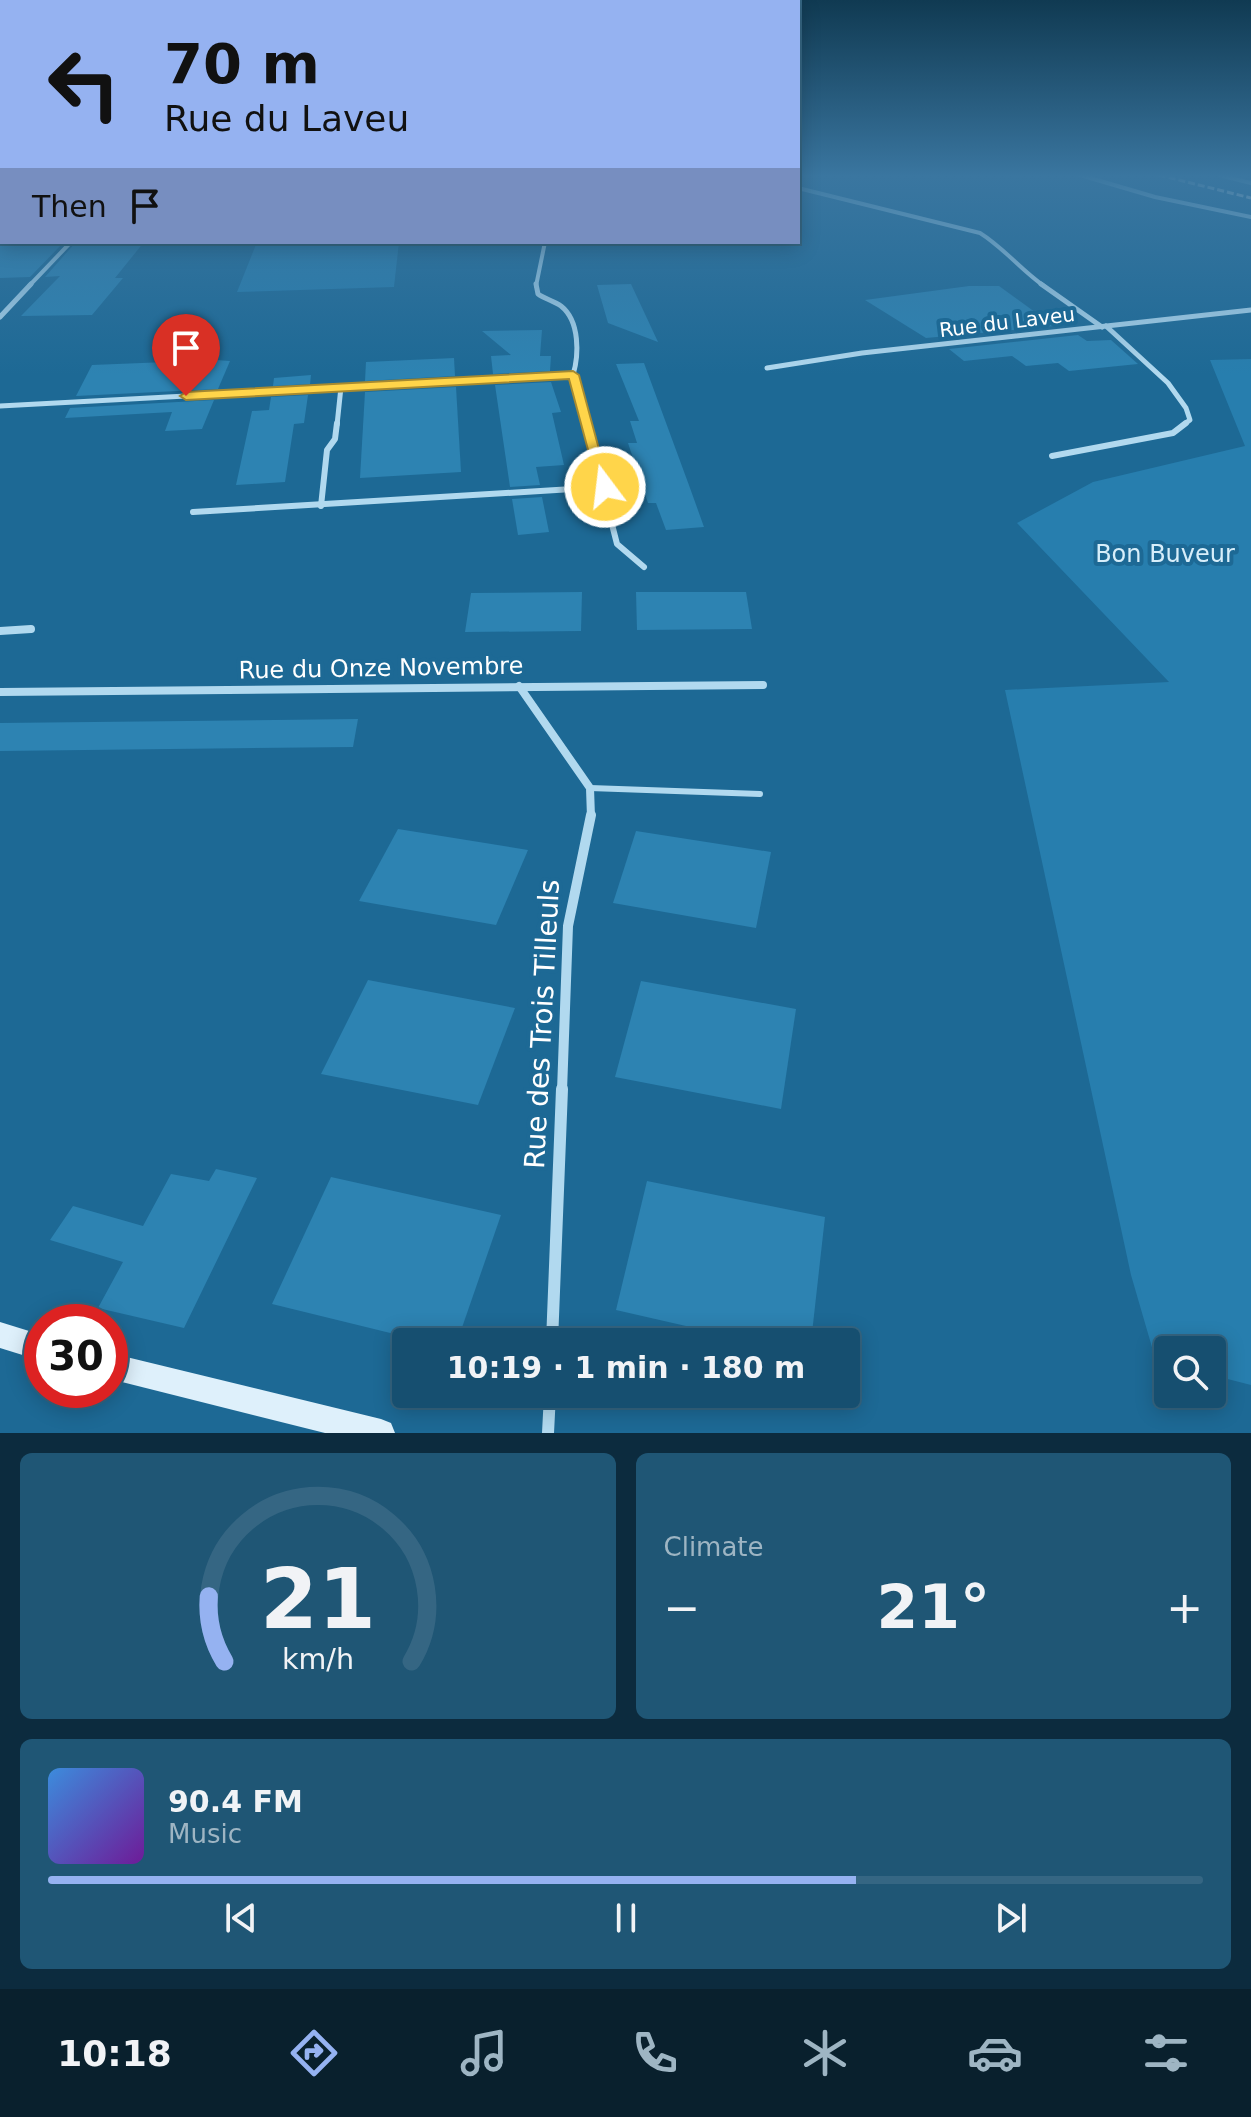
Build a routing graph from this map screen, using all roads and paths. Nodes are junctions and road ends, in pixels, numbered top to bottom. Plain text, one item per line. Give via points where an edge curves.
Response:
1 (995, 242) edge
2 (69, 244) edge
3 (545, 244) edge
4 (1251, 310) edge
5 (0, 317) edge
6 (1104, 326) junction
7 (767, 368) dead end
8 (573, 375) junction
9 (341, 387) junction
10 (0, 406) edge
11 (1052, 456) dead end
12 (605, 487) junction
13 (321, 506) junction
14 (193, 512) dead end
15 (644, 567) dead end
16 (31, 629) dead end
17 (0, 631) edge
18 (763, 685) dead end
19 (519, 686) junction
20 (0, 692) edge
21 (590, 788) junction
22 (760, 794) dead end
23 (553, 1328) edge
24 (0, 1335) edge
25 (24, 1342) edge
26 (128, 1370) edge
27 (549, 1408) edge
28 (381, 1433) edge
29 (548, 1433) edge

1 - 6 street via 1015,266
2 - 5 street
3 - 8 street via 535,290 572,320 577,366
4 - 6 street, Rue du Laveu
6 - 7 street, Rue du Laveu
6 - 11 street via 1172,388 1190,420 1173,433
8 - 9 street
8 - 12 street
9 - 10 street
9 - 13 street
12 - 13 street
12 - 15 street via 617,544
13 - 14 street
16 - 17 street
18 - 19 street, Rue du Onze Novembre
19 - 20 street, Rue du Onze Novembre
19 - 21 street
21 - 22 lane
21 - 23 street, Rue des Trois Tilleuls via 593,808 568,926
24 - 25 street
26 - 28 street
27 - 29 street

